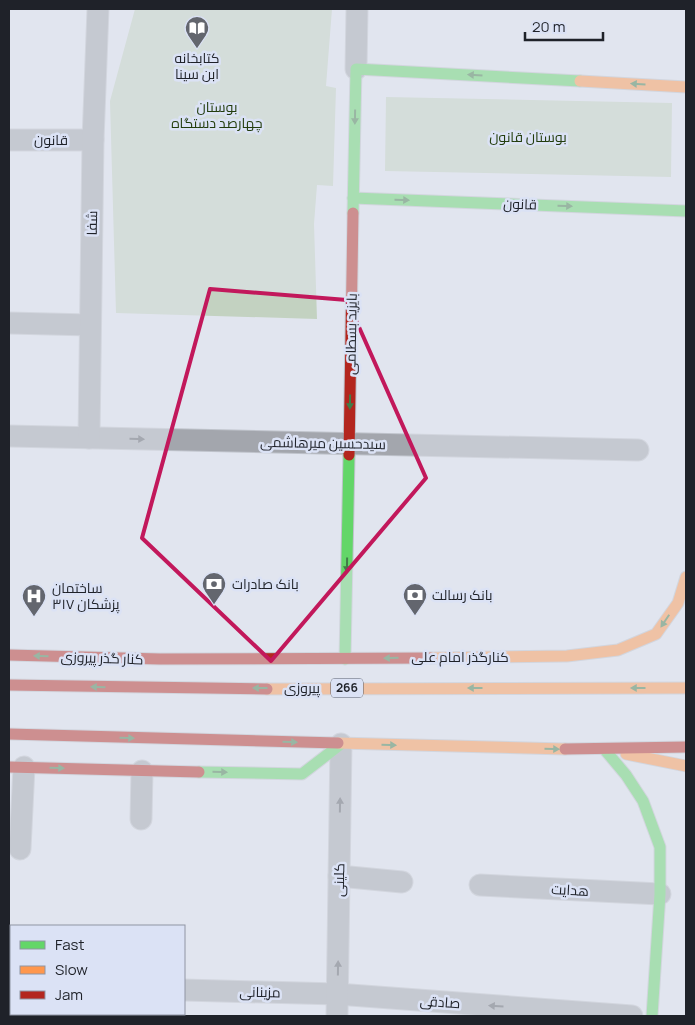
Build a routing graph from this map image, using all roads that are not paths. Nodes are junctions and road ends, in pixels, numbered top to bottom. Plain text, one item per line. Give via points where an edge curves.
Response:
1 (98, 9) edge
2 (357, 9) edge
3 (356, 68) junction
4 (686, 87) edge
5 (9, 140) edge
6 (93, 140) junction
7 (354, 198) junction
8 (686, 211) edge
9 (9, 323) edge
10 (90, 325) junction
11 (9, 436) edge
12 (89, 438) junction
13 (349, 444) junction
14 (638, 450) dead end
15 (686, 577) edge
16 (9, 655) edge
17 (160, 659) junction
18 (345, 659) junction
19 (195, 660) junction
20 (9, 685) edge
21 (177, 688) junction
22 (686, 688) edge
23 (9, 734) edge
24 (341, 744) junction
25 (686, 747) edge
26 (605, 750) junction
27 (686, 766) edge
28 (16, 767) edge
29 (142, 771) junction
30 (141, 819) dead end
31 (20, 849) dead end
32 (339, 876) junction
33 (402, 882) dead end
34 (480, 885) dead end
35 (660, 894) junction
36 (185, 990) edge
37 (337, 994) junction
38 (337, 1016) edge
39 (632, 1016) edge
40 (652, 1016) edge

1 - 6 street, شفا
2 - 3 street, بایزید بسطامی
4 -> 3 main road
3 -> 7 main road, بایزید بسطامی
5 - 6 street, قانون
6 - 10 street, شفا
7 -> 8 main road, قانون
7 -> 13 main road, بایزید بسطامی
9 - 10 street
10 - 12 street, شفا
11 - 12 street, سیدحسین میرهاشمی
12 -> 13 street, سیدحسین میرهاشمی
13 - 14 street, سیدحسین میرهاشمی
13 -> 18 main road, بایزید بسطامی
15 -> 18 main road, کنارگذر امام علی via 678,603 656,634 618,650 567,656
17 -> 16 main road, کنار گذر پیروزی
17 - 19 main road, کنار گذر پیروزی
17 - 21 main road
18 - 19 main road, کنارگذر امام علی
19 - 21 main road
21 -> 20 main road, پیروزی / 266
22 -> 21 main road, پیروزی / 266
23 -> 24 main road
24 -> 26 main road
29 -> 24 main road via 302,774
32 -> 24 street, کلینی
25 - 26 main road
26 - 27 main road
26 - 35 main road via 643,801 660,847
28 -> 29 main road
28 - 31 street
29 - 30 street
32 - 33 street
37 -> 32 street, کلینی
34 - 35 street, هدایت
35 - 40 main road
36 - 37 street, مزینانی
37 - 38 street, کلینی
39 -> 37 street, صادقی

